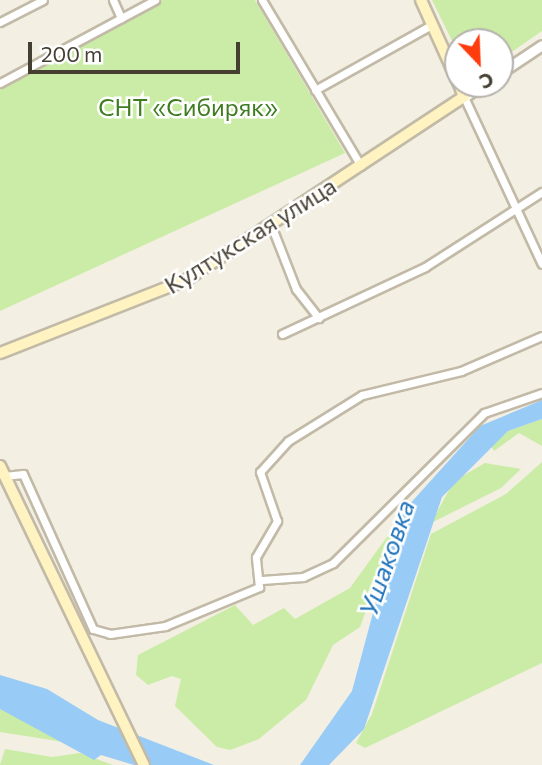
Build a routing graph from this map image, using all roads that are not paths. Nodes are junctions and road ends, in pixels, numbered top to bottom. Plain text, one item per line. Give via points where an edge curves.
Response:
1 (43, 0) edge
2 (113, 0) edge
3 (155, 0) edge
4 (262, 0) edge
5 (421, 0) edge
6 (121, 18) junction
7 (0, 22) edge
8 (433, 24) junction
9 (542, 45) edge
10 (444, 50) edge
11 (514, 64) edge
12 (0, 83) edge
13 (315, 90) junction
14 (463, 98) edge
15 (464, 98) edge
16 (361, 166) junction
17 (542, 192) edge
18 (517, 211) junction
19 (271, 225) junction
20 (542, 264) edge
21 (319, 318) junction
22 (282, 334) dead end
23 (542, 336) edge
24 (0, 353) edge
25 (542, 393) edge
26 (2, 471) edge
27 (262, 580) junction
28 (144, 765) edge

1 - 7 street
2 - 6 street
3 - 6 street
4 - 13 street
5 - 8 main road
6 - 12 street
8 - 10 main road
8 - 13 street
9 - 11 street
13 - 16 street
14 - 16 main road, Култукская улица
15 - 18 street
16 - 19 main road, Култукская улица
17 - 18 street
18 - 20 street
18 - 21 street via 425,267
19 - 21 street via 296,289
19 - 24 main road, Култукская улица via 174,286
21 - 22 street
23 - 27 street via 461,371 362,395 279,448 260,472 277,521 256,557
25 - 27 street via 484,413 333,563 303,577
26 - 27 street via 23,474 93,629 110,634 165,626
26 - 28 main road

